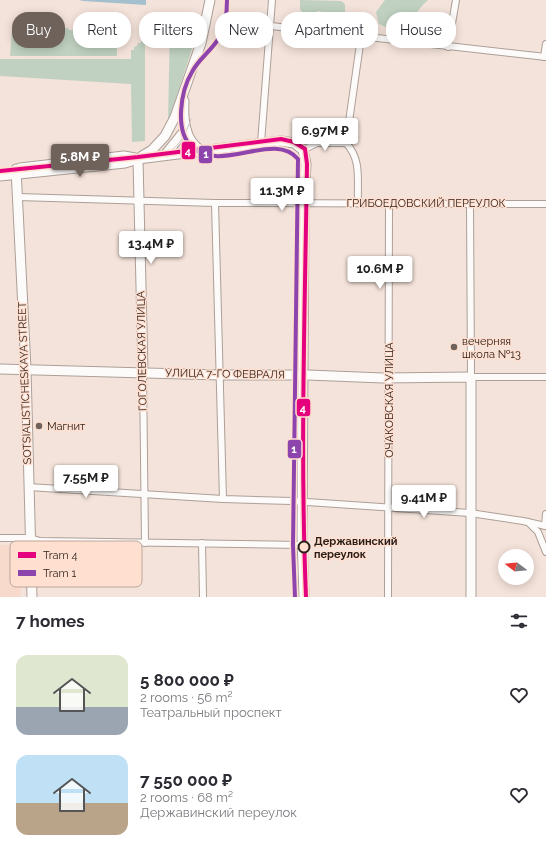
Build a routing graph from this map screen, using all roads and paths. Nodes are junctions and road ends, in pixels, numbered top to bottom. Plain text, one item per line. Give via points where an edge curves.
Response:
1 (210, 0) edge
2 (272, 0) edge
3 (456, 0) edge
4 (272, 12) edge
5 (454, 12) edge
6 (546, 44) edge
7 (269, 48) edge
8 (359, 48) edge
9 (456, 48) edge
10 (545, 57) edge
11 (185, 91) junction
12 (186, 129) junction
13 (261, 143) junction
14 (346, 143) junction
15 (303, 150) junction
16 (202, 151) junction
17 (165, 155) junction
18 (138, 159) junction
19 (0, 170) edge
20 (17, 171) junction
21 (0, 176) edge
22 (18, 197) junction
23 (139, 200) junction
24 (215, 203) junction
25 (358, 203) junction
26 (389, 203) junction
27 (470, 203) junction
28 (304, 204) junction
29 (546, 204) edge
30 (0, 369) edge
31 (26, 369) junction
32 (143, 372) junction
33 (220, 375) junction
34 (303, 375) junction
35 (471, 377) junction
36 (389, 378) junction
37 (546, 378) edge
38 (28, 487) junction
39 (144, 494) junction
40 (223, 499) junction
41 (303, 502) junction
42 (388, 507) junction
43 (470, 513) junction
44 (546, 514) edge
45 (528, 522) junction
46 (546, 526) edge
47 (0, 538) edge
48 (30, 538) junction
49 (30, 541) edge
50 (40, 541) edge
51 (142, 543) edge
52 (145, 543) junction
53 (202, 543) junction
54 (302, 545) junction
55 (546, 552) edge
56 (32, 587) edge
57 (32, 597) edge
58 (203, 597) edge
59 (304, 597) edge
60 (388, 597) edge
61 (471, 597) edge

1 - 11 street via 206,25
2 - 4 street
3 - 5 street
6 - 10 street
7 - 13 street
8 - 14 street
9 - 10 street
11 - 12 street
11 - 18 street via 165,136 152,150
12 - 16 street via 191,142
12 - 17 street
13 - 15 street via 286,141
13 - 16 street
14 - 15 street via 317,143
14 - 25 street via 354,152 357,161
15 - 28 street via 306,164
16 - 17 street
17 - 18 street
18 - 20 street via 124,156
18 - 23 street, ГОГОЛЕВСКАЯ УЛИЦА
19 - 20 street
20 - 21 street
20 - 22 street, SOTSIALISTICHESKAYA STREET
22 - 23 street, ГРИБОЕДОВСКИЙ ПЕРЕУЛОК
22 - 31 street, SOTSIALISTICHESKAYA STREET
23 - 24 street, ГРИБОЕДОВСКИЙ ПЕРЕУЛОК
23 - 32 street, ГОГОЛЕВСКАЯ УЛИЦА
24 - 28 street, ГРИБОЕДОВСКИЙ ПЕРЕУЛОК
24 - 33 street
25 - 26 street, ГРИБОЕДОВСКИЙ ПЕРЕУЛОК
25 - 28 street, ГРИБОЕДОВСКИЙ ПЕРЕУЛОК
26 - 27 street, ГРИБОЕДОВСКИЙ ПЕРЕУЛОК
26 - 36 street, ОЧАКОВСКАЯ УЛИЦА
27 - 29 street, ГРИБОЕДОВСКИЙ ПЕРЕУЛОК
27 - 35 street
28 - 34 street
30 - 31 street, УЛИЦА 7-ГО ФЕВРАЛЯ
31 - 32 street, УЛИЦА 7-ГО ФЕВРАЛЯ
31 - 38 street, SOTSIALISTICHESKAYA STREET
32 - 33 street, УЛИЦА 7-ГО ФЕВРАЛЯ
32 - 39 street, ГОГОЛЕВСКАЯ УЛИЦА
33 - 34 street, УЛИЦА 7-ГО ФЕВРАЛЯ
33 - 40 street
34 - 36 street, УЛИЦА 7-ГО ФЕВРАЛЯ
34 - 41 street
35 - 36 street, УЛИЦА 7-ГО ФЕВРАЛЯ
35 - 37 street, УЛИЦА 7-ГО ФЕВРАЛЯ
35 - 43 street
36 - 42 street, ОЧАКОВСКАЯ УЛИЦА
38 - 39 street
38 - 48 street, SOTSIALISTICHESKAYA STREET
39 - 40 street
39 - 52 street, ГОГОЛЕВСКАЯ УЛИЦА
40 - 41 street
41 - 42 street
41 - 54 street
42 - 43 street
42 - 60 street, ОЧАКОВСКАЯ УЛИЦА
43 - 45 street
43 - 61 street
44 - 46 street
45 - 46 street
45 - 55 street via 538,532
47 - 48 street
48 - 49 street, SOTSIALISTICHESKAYA STREET
48 - 50 street
51 - 52 street
52 - 53 street
53 - 54 street
53 - 58 street
54 - 59 street
56 - 57 street, SOTSIALISTICHESKAYA STREET

